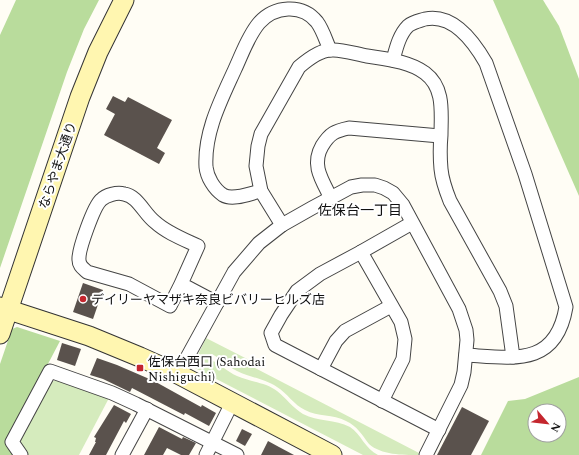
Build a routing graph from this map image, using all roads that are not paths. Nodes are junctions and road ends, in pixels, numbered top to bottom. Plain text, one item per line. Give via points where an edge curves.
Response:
1 (111, 0) edge
2 (124, 0) edge
3 (330, 50) junction
4 (393, 60) junction
5 (440, 136) junction
6 (261, 191) junction
7 (331, 198) junction
8 (412, 223) junction
9 (282, 225) junction
10 (361, 252) junction
11 (181, 284) junction
12 (217, 303) junction
13 (3, 305) edge
14 (391, 306) junction
15 (0, 334) edge
16 (466, 355) junction
17 (513, 357) junction
18 (321, 369) junction
19 (178, 374) junction
20 (382, 401) junction
21 (232, 403) junction
22 (147, 409) junction
23 (438, 430) junction
24 (212, 442) junction
25 (21, 455) edge
26 (122, 455) edge
27 (206, 455) edge
28 (236, 455) edge
29 (332, 455) edge
30 (426, 455) edge

1 - 13 street, ならやま大通り via 77,73 62,114
2 - 13 street, ならやま大通り via 98,52 80,97
3 - 4 street
3 - 6 street via 299,67 261,134 256,166
3 - 6 street via 317,22 308,14 290,8 268,15 258,24 250,38 212,122 206,168 211,182 223,195 232,197
4 - 5 street via 419,69 431,78 440,98
4 - 17 street via 408,26 415,21 431,18 460,29 479,50 486,63 525,174 566,307 558,334 549,345 524,357
5 - 7 street via 349,128 335,131 327,137 316,162
5 - 17 street via 441,169 445,186 450,201 506,306
6 - 9 street
7 - 8 street via 351,187 362,184 375,185 396,196
7 - 9 street
8 - 10 street
8 - 16 street via 459,309 466,330
9 - 12 street via 259,243 234,272
10 - 14 street
10 - 18 street via 320,274 297,291 271,333 275,345
11 - 11 street via 170,306 129,284 87,272 81,267 79,253 96,205 114,194 132,197 155,223 198,246
11 - 12 street
12 - 19 street
13 - 15 street, ならやま大通り
13 - 19 street via 140,356
14 - 18 street via 345,331 336,341
14 - 20 street via 401,322 405,339 403,359
16 - 17 street
16 - 23 street via 461,385
18 - 20 street
19 - 21 street
20 - 23 street
21 - 24 street
21 - 29 street
22 - 24 street
22 - 25 street via 112,393 50,372 12,442
22 - 26 street
23 - 30 street
24 - 27 street
24 - 28 street

